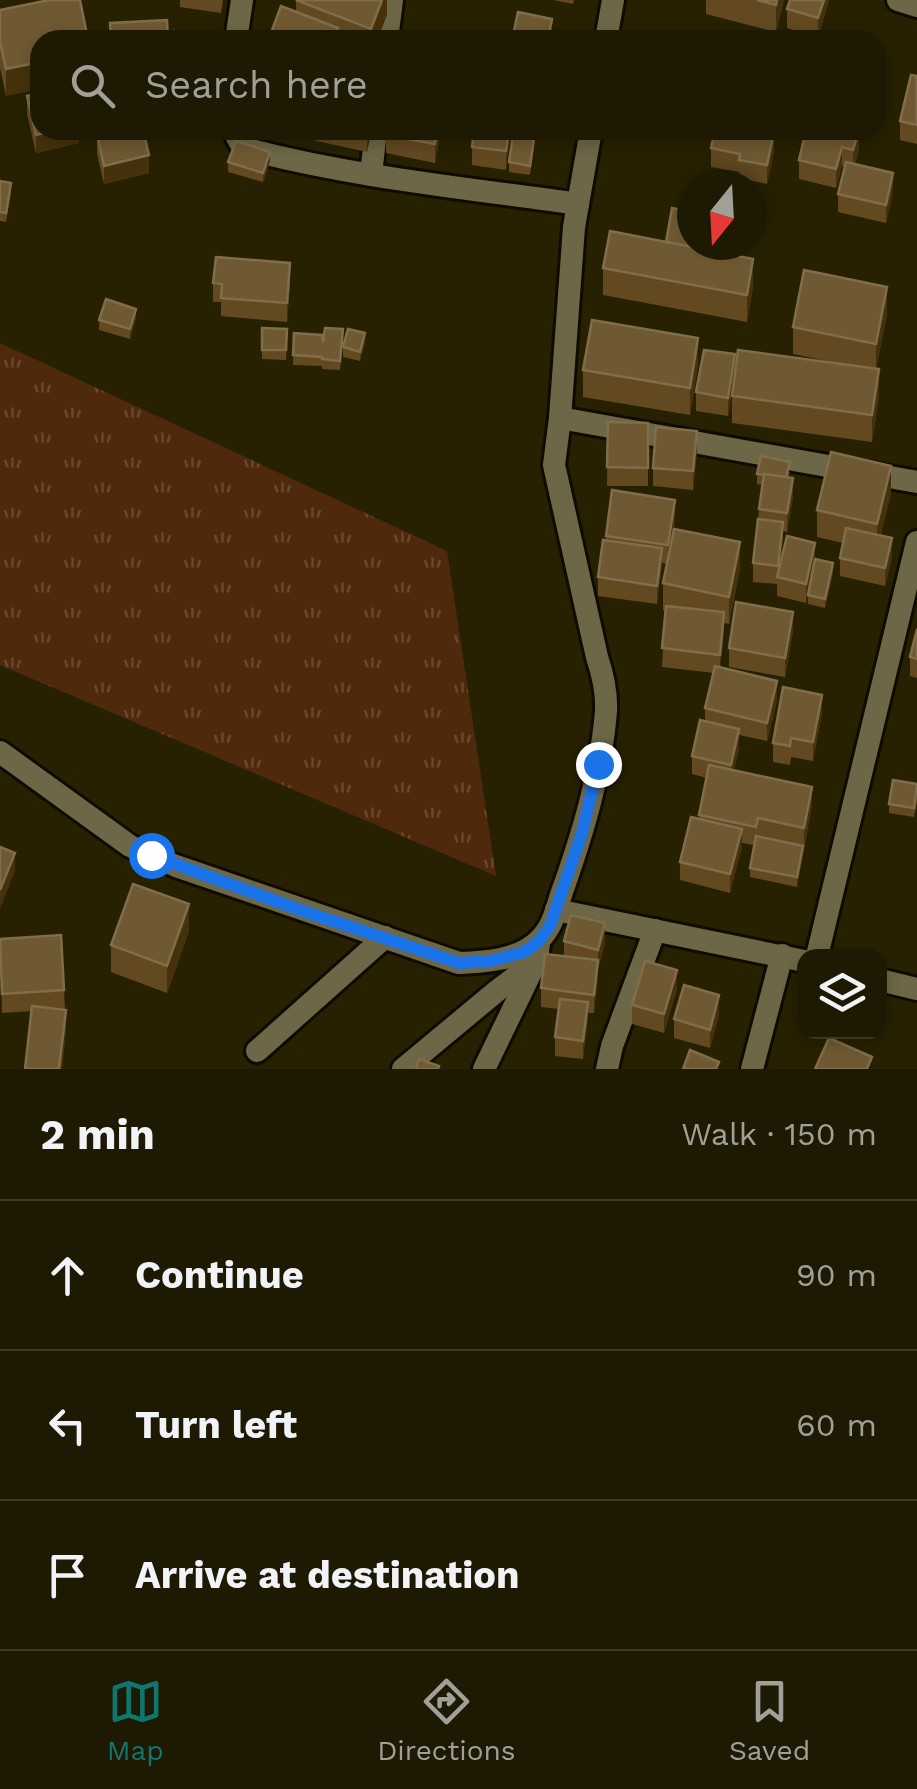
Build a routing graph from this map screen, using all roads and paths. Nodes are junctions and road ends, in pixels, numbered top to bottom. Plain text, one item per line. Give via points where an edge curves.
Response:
1 (242, 0) edge
2 (392, 0) edge
3 (613, 0) edge
4 (898, 0) edge
5 (917, 6) edge
6 (238, 30) edge
7 (388, 30) edge
8 (608, 30) edge
9 (238, 140) edge
10 (375, 140) edge
11 (588, 140) edge
12 (372, 175) junction
13 (578, 204) junction
14 (560, 418) junction
15 (917, 482) edge
16 (917, 542) edge
17 (0, 752) edge
18 (556, 910) junction
19 (655, 930) junction
20 (386, 938) junction
21 (820, 949) edge
22 (538, 951) junction
23 (793, 958) edge
24 (887, 982) edge
25 (917, 989) edge
26 (258, 1051) dead end
27 (403, 1069) edge
28 (484, 1069) edge
29 (607, 1069) edge
30 (752, 1069) edge

1 - 6 street
2 - 7 street
3 - 8 street
4 - 5 street
9 - 12 street via 242,148
10 - 12 street
11 - 13 street
12 - 13 street
13 - 14 street
14 - 15 street
14 - 18 street via 554,464 606,709 589,809
16 - 21 street
17 - 20 street via 130,846
18 - 19 street
18 - 22 street
19 - 23 street
19 - 29 street
20 - 22 street via 459,963
20 - 26 street
22 - 27 street
22 - 28 street
23 - 30 street
24 - 25 street

